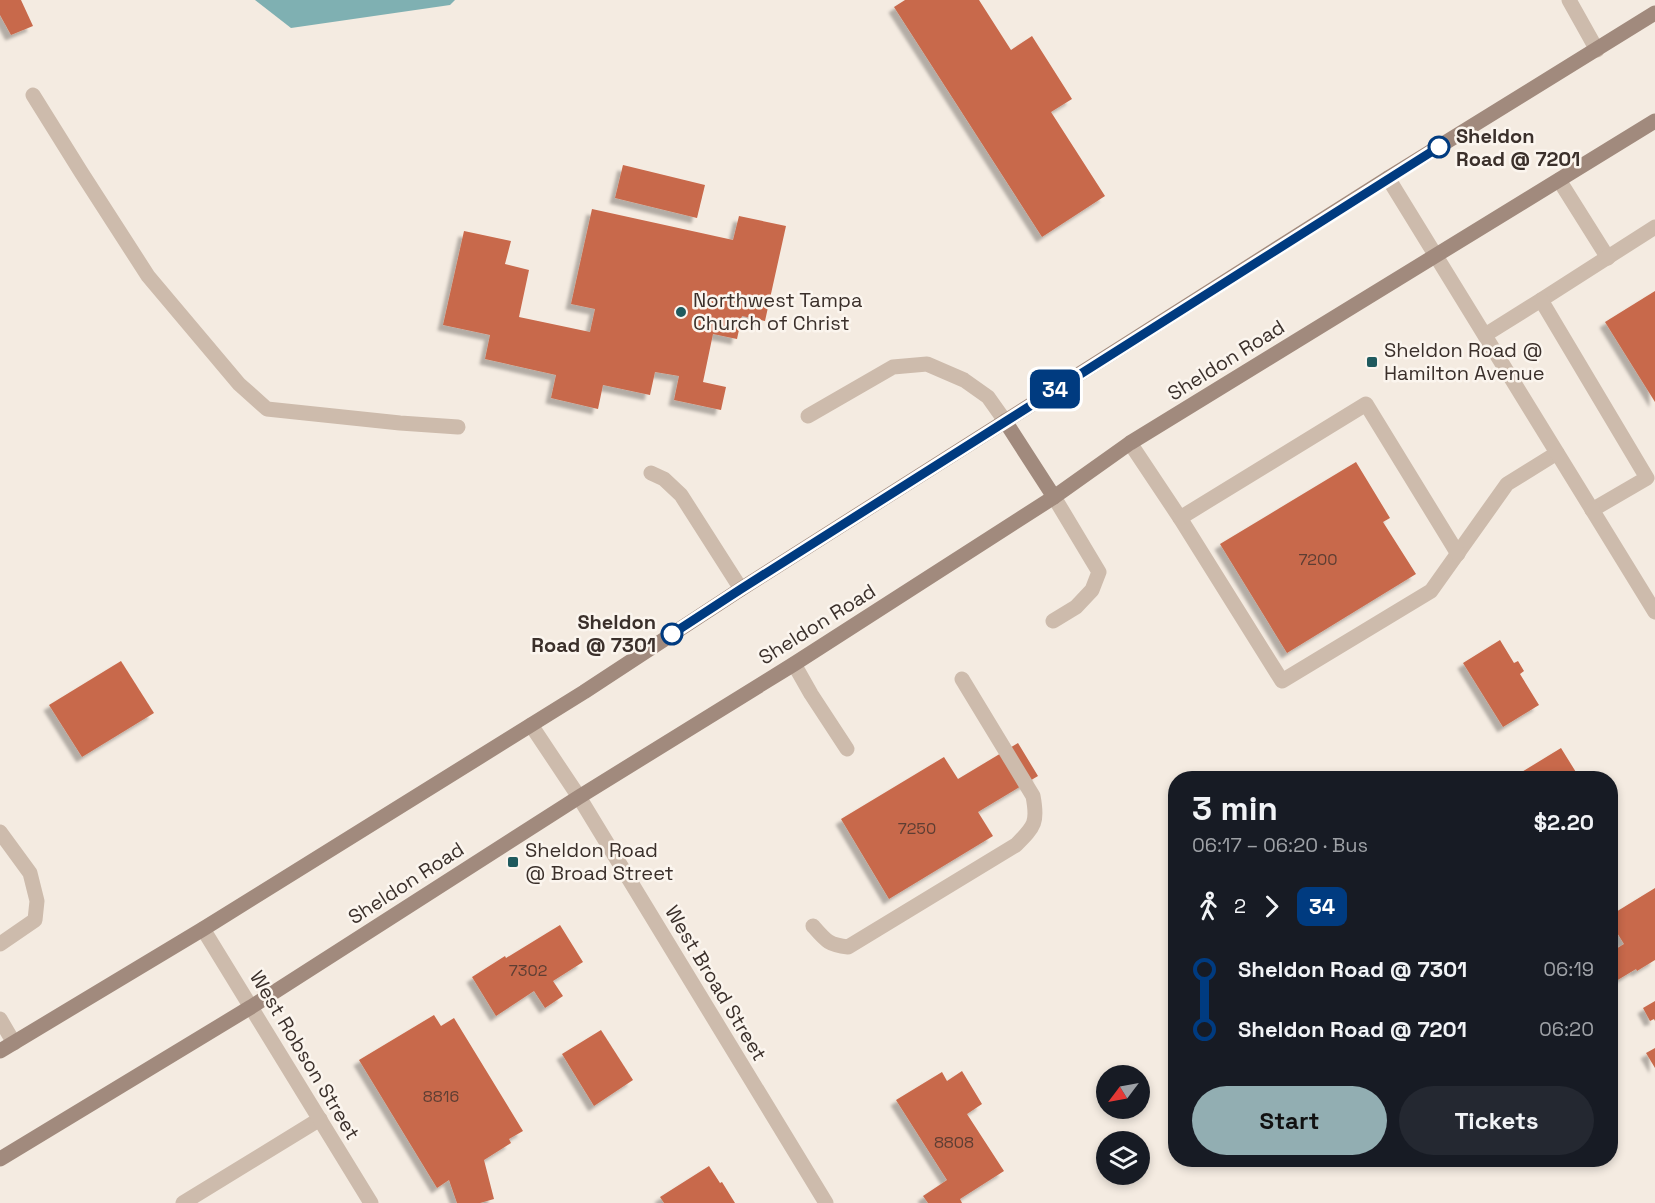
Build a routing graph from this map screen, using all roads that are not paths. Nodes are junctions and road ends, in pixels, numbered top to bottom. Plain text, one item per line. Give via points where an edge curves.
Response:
1 (1569, 0) edge
2 (1655, 13) edge
3 (1597, 50) junction
4 (33, 95) dead end
5 (1655, 121) edge
6 (1388, 178) junction
7 (1559, 180) junction
8 (1655, 227) edge
9 (1436, 256) junction
10 (1608, 258) junction
11 (1541, 300) junction
12 (1485, 335) junction
13 (808, 416) dead end
14 (1005, 421) junction
15 (458, 427) dead end
16 (1130, 443) junction
17 (1557, 453) junction
18 (651, 473) dead end
19 (1054, 497) junction
20 (1592, 510) junction
21 (1180, 518) junction
22 (1458, 554) junction
23 (741, 589) junction
24 (1655, 612) edge
25 (1053, 621) dead end
26 (794, 664) junction
27 (962, 679) dead end
28 (531, 725) junction
29 (847, 749) dead end
30 (579, 797) junction
31 (0, 832) edge
32 (813, 926) dead end
33 (203, 929) junction
34 (0, 944) edge
35 (251, 1007) junction
36 (0, 1019) edge
37 (14, 1043) junction
38 (0, 1051) edge
39 (320, 1119) junction
40 (0, 1159) edge
41 (183, 1203) edge
42 (371, 1203) edge
43 (826, 1203) edge

1 - 3 street
2 - 3 main road
3 - 6 main road
4 - 15 street via 148,276 239,384 267,409
5 - 7 main road, Sheldon Road
6 - 9 street
6 - 14 main road
7 - 9 main road, Sheldon Road
7 - 10 street
8 - 10 street
9 - 12 street
9 - 16 main road, Sheldon Road
10 - 11 street
11 - 12 street
11 - 20 street via 1647,478
12 - 17 street
13 - 14 street via 893,367 927,364 972,385 988,397
14 - 19 main road
14 - 23 main road
16 - 19 main road, Sheldon Road
16 - 21 street
17 - 20 street
17 - 22 street via 1507,484
18 - 23 street via 681,495
19 - 25 street via 1099,572 1092,590 1076,607
19 - 26 main road, Sheldon Road
20 - 24 street
21 - 22 street via 1366,404
21 - 22 street via 1282,681 1431,591
23 - 28 main road
26 - 29 street
26 - 30 main road, Sheldon Road
27 - 32 street via 1033,796 1037,815 1029,832 1016,845 848,947 833,945
28 - 30 street, West Broad Street
28 - 33 main road
30 - 35 main road, Sheldon Road
30 - 43 street, West Broad Street
31 - 34 street via 30,873 37,901 36,920
33 - 35 street, West Robson Street
33 - 37 main road
35 - 39 street, West Robson Street
35 - 40 main road, Sheldon Road
36 - 37 street
37 - 38 main road
39 - 41 street
39 - 42 street, West Robson Street

